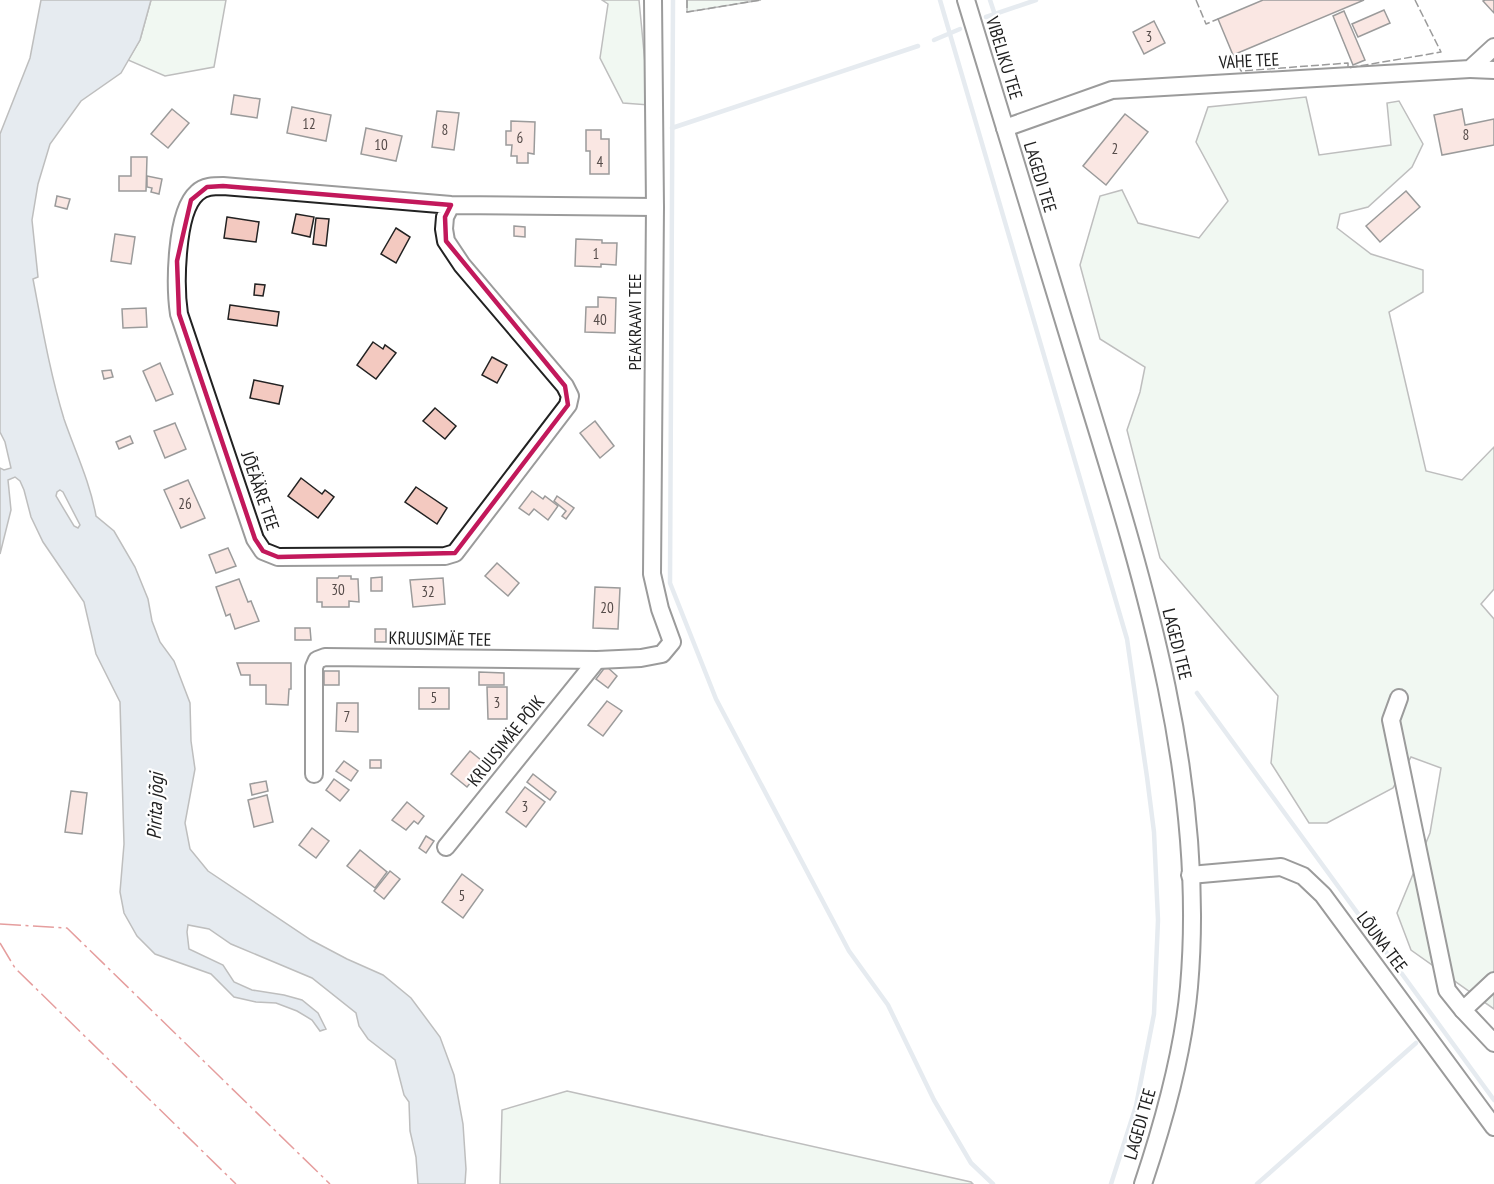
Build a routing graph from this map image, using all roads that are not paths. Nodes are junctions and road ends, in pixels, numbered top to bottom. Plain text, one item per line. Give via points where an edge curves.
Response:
1 (653, 0) edge
2 (966, 0) edge
3 (1494, 47) edge
4 (1470, 69) junction
5 (1494, 70) edge
6 (1005, 128) junction
7 (451, 205) junction
8 (655, 207) junction
9 (672, 642) joint
10 (597, 660) junction
11 (1400, 698) dead end
12 (314, 774) dead end
13 (446, 847) dead end
14 (1190, 874) junction
15 (1494, 981) edge
16 (1463, 1010) junction
17 (1494, 1042) edge
18 (1494, 1127) edge
19 (1143, 1184) edge

1 - 8 street, PEAKRAAVI TEE
2 - 6 street, VIBELIKU TEE
3 - 4 street
4 - 5 street, VAHE TEE
4 - 6 street, VAHE TEE via 1112,90
6 - 14 street, LAGEDI TEE via 1120,506 1160,652 1178,745
7 - 7 street, JÕEÄÄRE TEE via 223,186 207,187 191,200 177,261 179,314 255,539 263,551 279,557 454,553 568,405 570,396 565,386 446,241 445,217
7 - 8 street, JÕEÄÄRE TEE
8 - 9 street, PEAKRAAVI TEE via 652,574
9 - 10 street, KRUUSIMÄE TEE via 662,654
10 - 12 street, KRUUSIMÄE TEE via 317,660
10 - 13 street, KRUUSIMÄE PÕIK
11 - 16 street via 1391,720 1447,990
14 - 18 street, LÕUNA TEE via 1281,867 1303,876 1323,895
14 - 19 street, LAGEDI TEE via 1191,930 1182,1033 1170,1094
15 - 16 street
16 - 17 street

